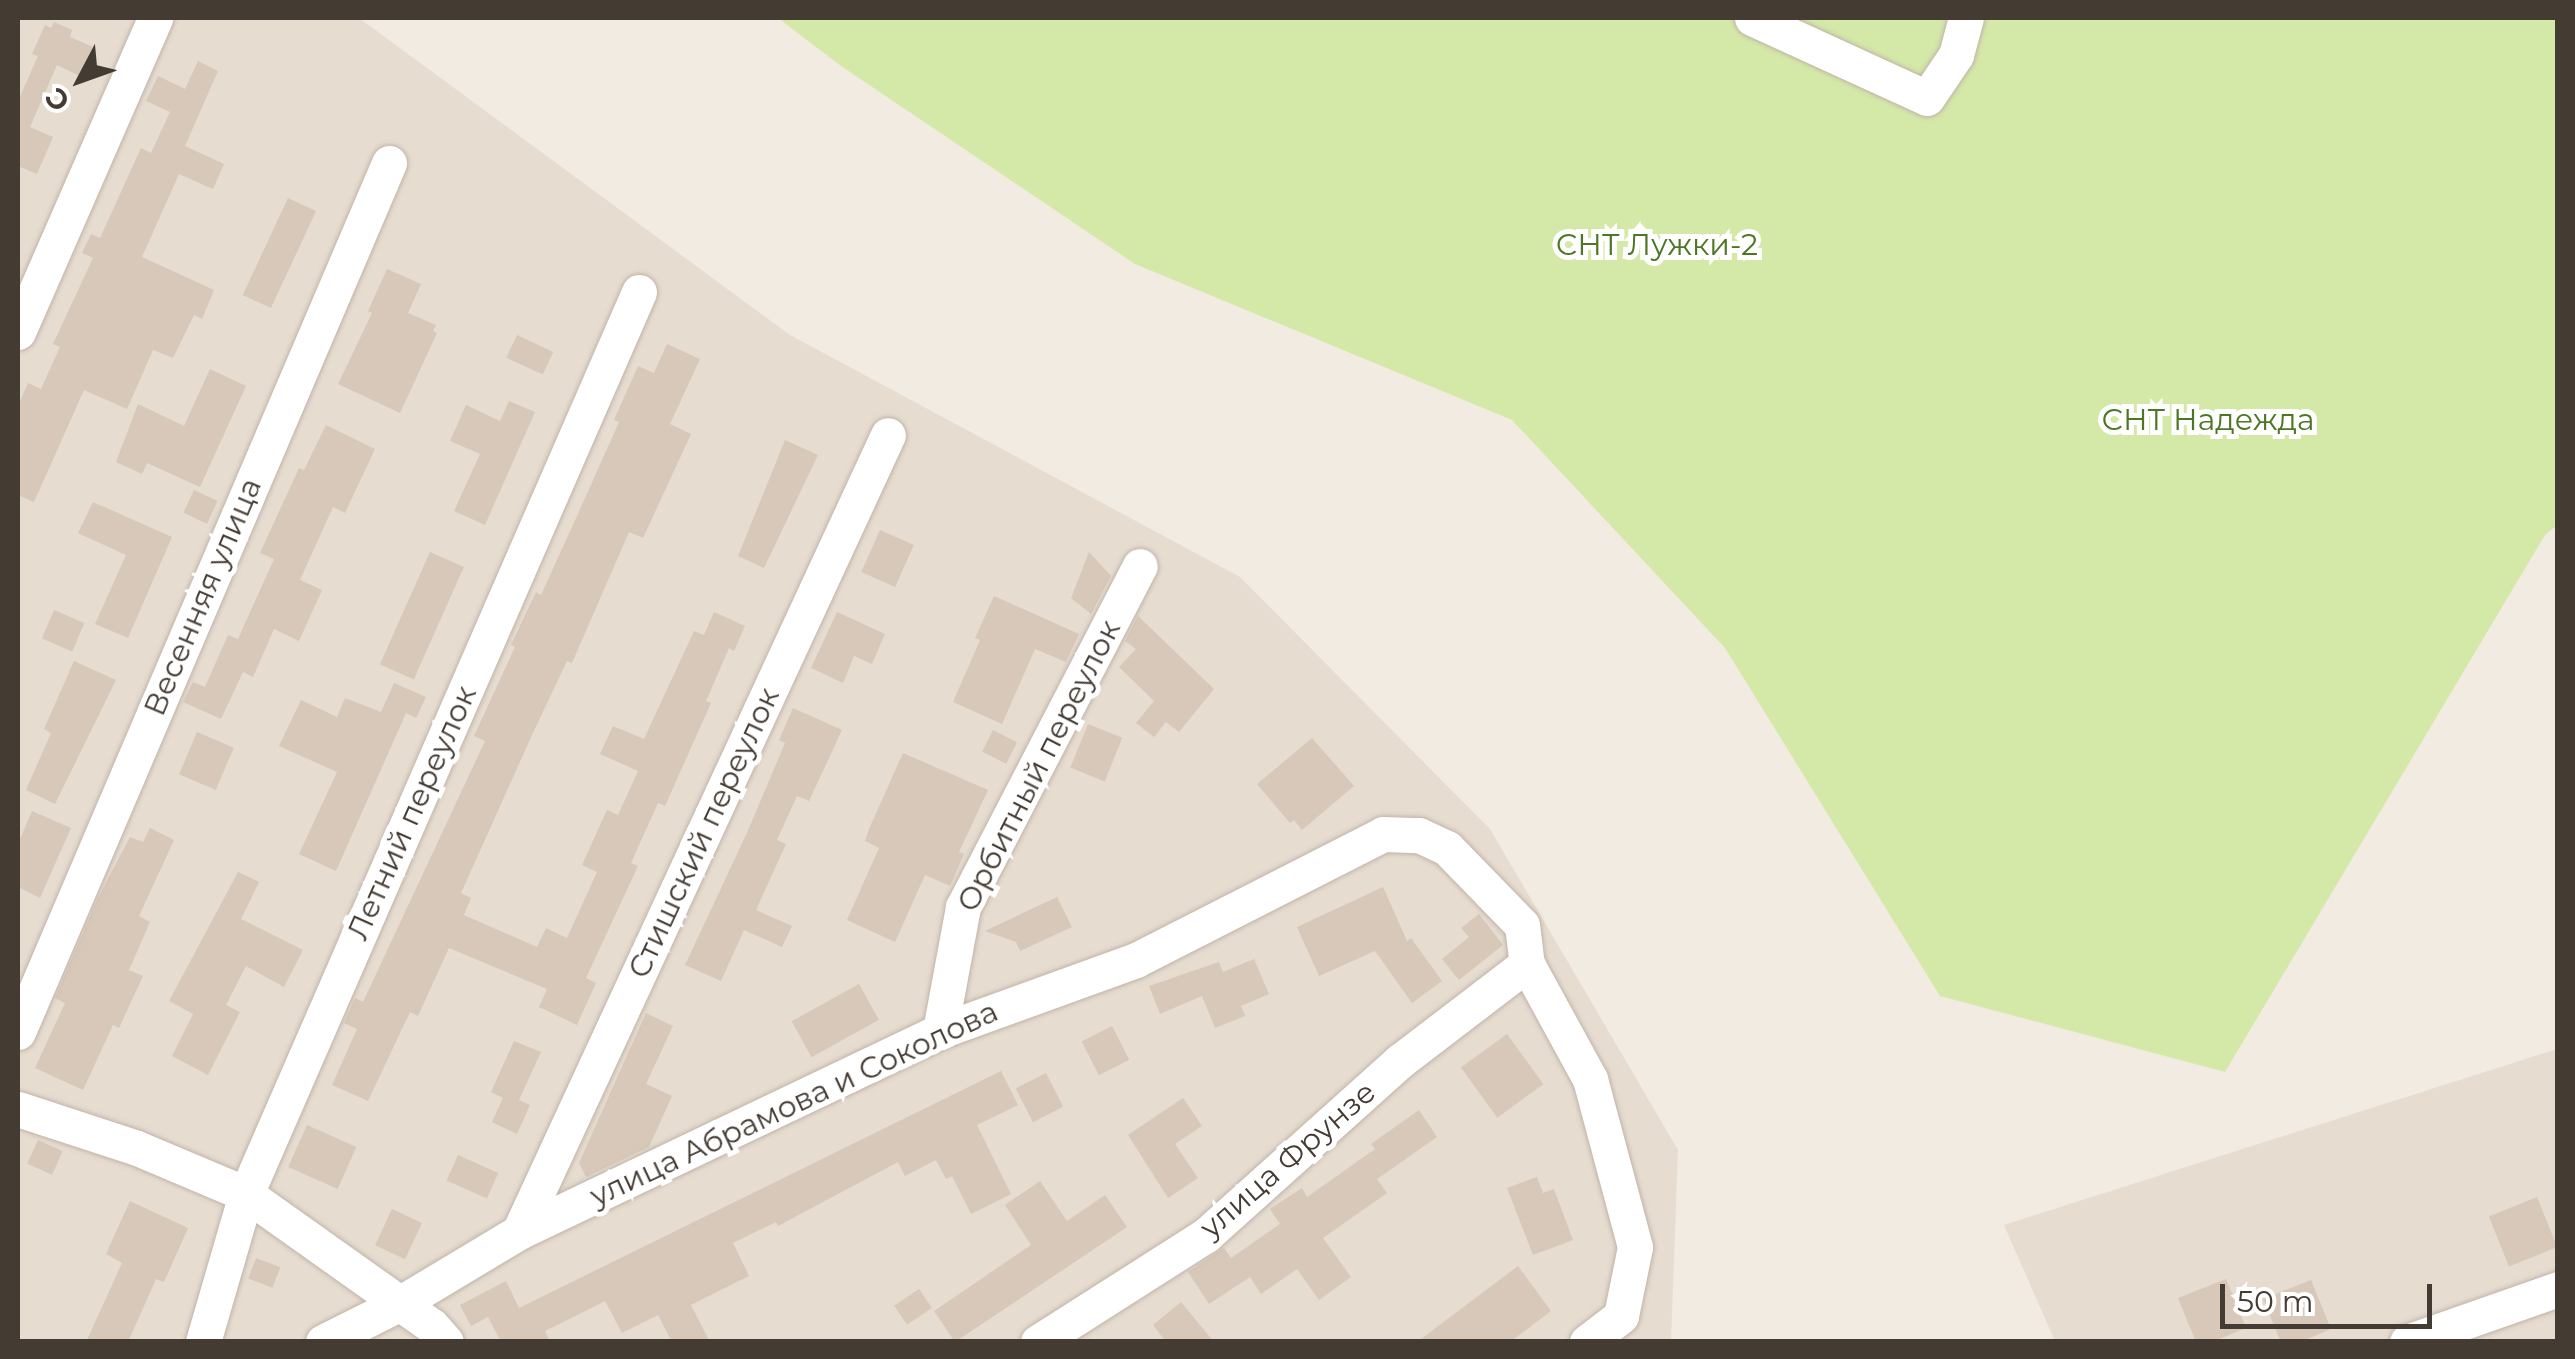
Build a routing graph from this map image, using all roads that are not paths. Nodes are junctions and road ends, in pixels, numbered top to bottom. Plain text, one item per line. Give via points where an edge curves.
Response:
1 (155, 18) edge
2 (1752, 18) edge
3 (1966, 18) edge
4 (389, 162) dead end
5 (638, 292) dead end
6 (18, 332) edge
7 (888, 435) dead end
8 (1140, 566) dead end
9 (1526, 964) junction
10 (940, 1030) junction
11 (18, 1032) edge
12 (18, 1108) edge
13 (246, 1194) junction
14 (519, 1232) junction
15 (2558, 1289) edge
16 (399, 1304) junction
17 (203, 1342) edge
18 (322, 1342) edge
19 (446, 1342) edge
20 (1038, 1342) edge
21 (1587, 1342) edge
22 (2408, 1342) edge

1 - 6 street
2 - 3 street via 1927,98 1956,56
4 - 11 street, Весенняя улица
5 - 13 street, Летний переулок
7 - 14 street, Стишский переулок
8 - 10 street, Орбитный переулок via 963,907
9 - 10 street, улица Абрамова и Соколова via 1522,924 1447,848 1419,836 1383,834 1136,960
9 - 20 street, улица Фрунзе via 1400,1061 1206,1235
9 - 21 street via 1590,1079 1635,1247 1622,1316
10 - 14 street, улица Абрамова и Соколова
12 - 13 street
13 - 16 street
13 - 17 street, Летний переулок
14 - 16 street, улица Абрамова и Соколова
15 - 22 street
16 - 18 street, улица Абрамова и Соколова
16 - 19 street

